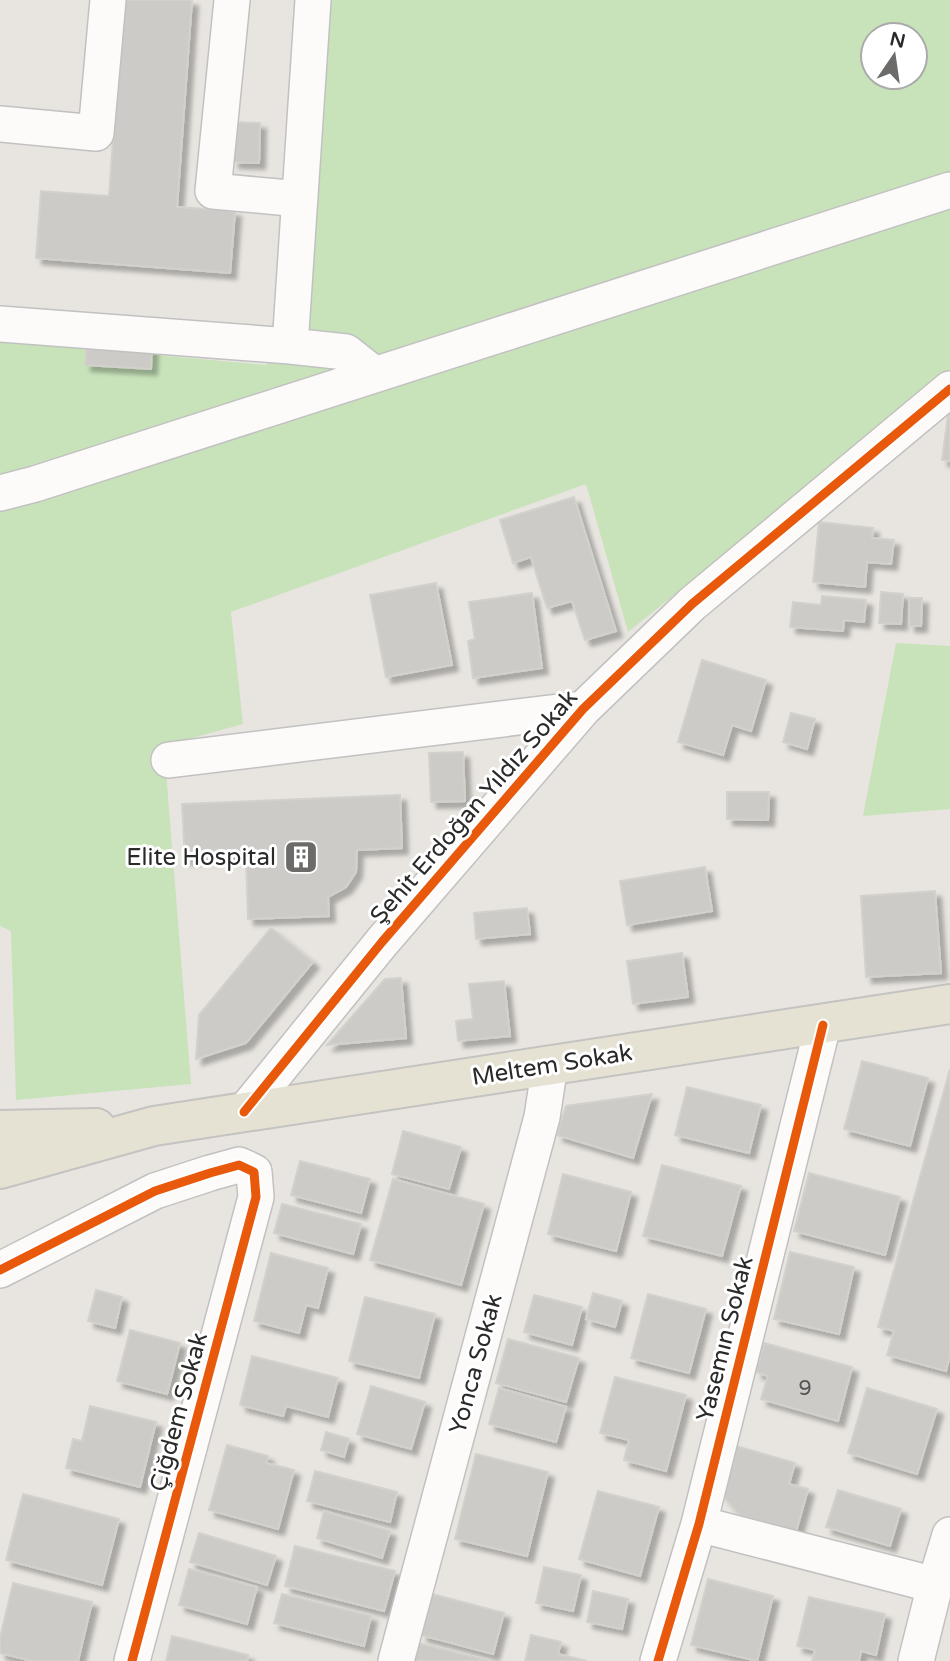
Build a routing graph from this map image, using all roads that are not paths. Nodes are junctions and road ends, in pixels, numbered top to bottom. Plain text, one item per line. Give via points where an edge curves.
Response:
1 (108, 0) edge
2 (232, 0) edge
3 (313, 0) edge
4 (0, 124) edge
5 (950, 190) edge
6 (300, 199) junction
7 (0, 324) edge
8 (290, 346) junction
9 (374, 374) junction
10 (950, 388) edge
11 (0, 493) edge
12 (583, 709) junction
13 (169, 761) dead end
14 (950, 1004) edge
15 (823, 1025) junction
16 (550, 1065) junction
17 (244, 1111) junction
18 (154, 1126) junction
19 (0, 1130) edge
20 (0, 1169) edge
21 (0, 1270) edge
22 (699, 1524) junction
23 (950, 1535) edge
24 (935, 1585) junction
25 (132, 1661) edge
26 (396, 1661) edge
27 (658, 1661) edge
28 (916, 1661) edge

1 - 4 street via 96,133
2 - 6 street via 213,191
3 - 6 street
5 - 9 street
6 - 8 street
7 - 8 street
8 - 9 street via 346,352
9 - 11 street
10 - 12 street, Şehit Erdoğan Yıldız Sokak via 692,604
12 - 13 street
12 - 17 street, Şehit Erdoğan Yıldız Sokak
14 - 15 main road, Meltem Sokak
15 - 16 main road, Meltem Sokak
15 - 22 street, Yasemın Sokak
16 - 17 main road, Meltem Sokak
16 - 26 street, Yonca Sokak via 542,1116
17 - 18 main road, Meltem Sokak
18 - 19 main road, Meltem Sokak
18 - 20 main road, Meltem Sokak
21 - 25 street, Çiğdem Sokak via 155,1191 239,1165 254,1172 256,1197
22 - 24 street
22 - 27 street, Yasemın Sokak
23 - 24 street
24 - 28 street

